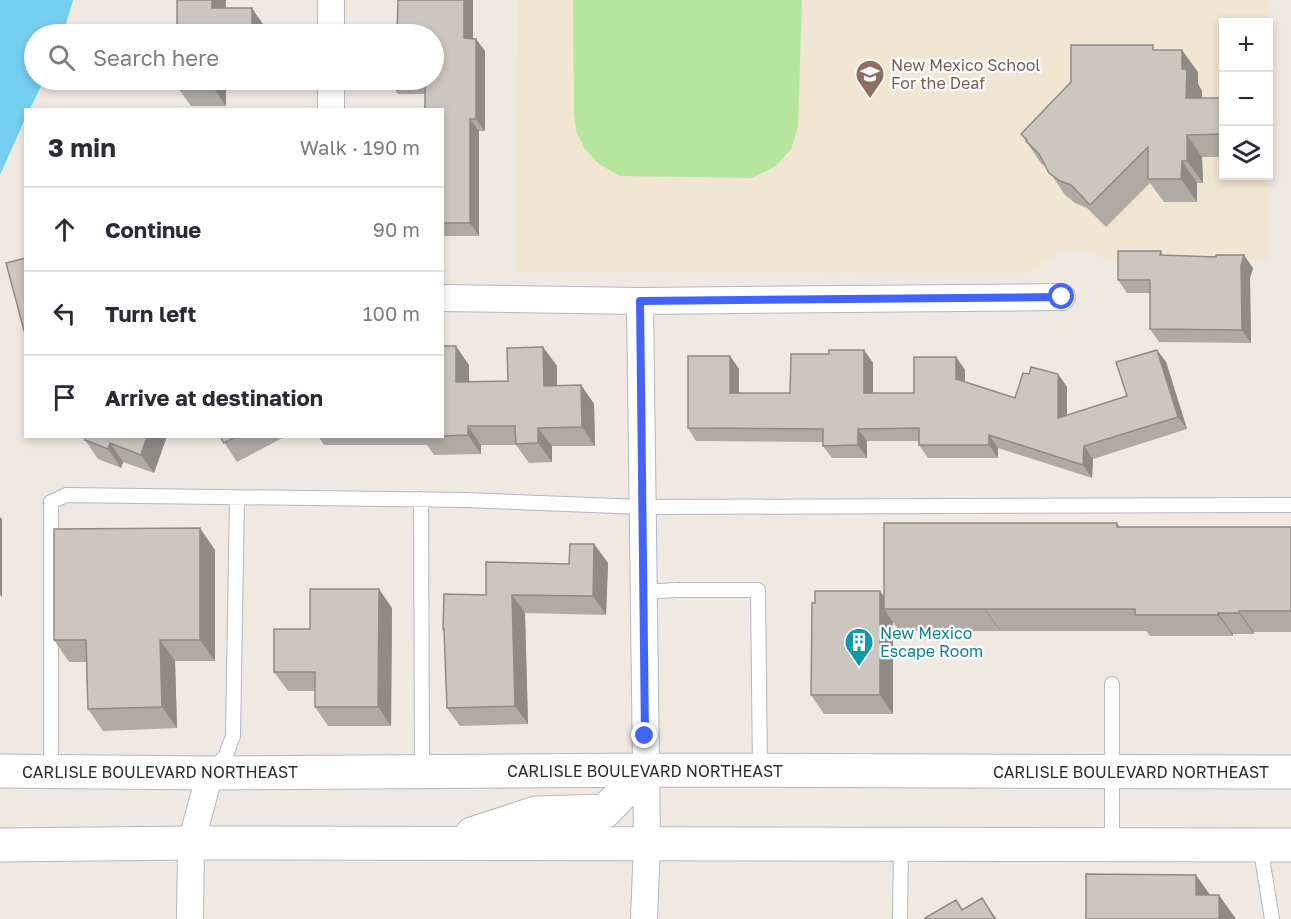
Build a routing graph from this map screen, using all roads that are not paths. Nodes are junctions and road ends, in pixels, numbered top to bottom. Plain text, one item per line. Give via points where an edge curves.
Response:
1 (331, 0) edge
2 (331, 24) edge
3 (331, 90) edge
4 (331, 108) edge
5 (1062, 297) dead end
6 (444, 298) edge
7 (640, 301) junction
8 (237, 497) junction
9 (421, 500) junction
10 (1291, 506) edge
11 (642, 507) junction
12 (644, 592) junction
13 (1112, 684) dead end
14 (645, 770) junction
15 (760, 770) junction
16 (0, 771) edge
17 (51, 772) junction
18 (422, 772) junction
19 (1112, 772) junction
20 (1291, 772) edge
21 (210, 773) junction
22 (191, 843) junction
23 (445, 843) junction
24 (647, 843) junction
25 (901, 844) junction
26 (0, 845) edge
27 (1112, 845) junction
28 (1276, 845) edge
29 (190, 919) edge
30 (644, 919) edge
31 (900, 919) edge
32 (1272, 919) edge

1 - 2 street
3 - 4 street
5 - 7 street
6 - 7 street
7 - 11 street
8 - 9 lane
8 - 17 lane via 66,495 51,502
8 - 21 lane via 233,736 226,755
9 - 11 lane
9 - 18 lane
10 - 11 lane
11 - 12 street
12 - 14 street
12 - 15 lane via 758,590
13 - 19 lane
14 - 15 main road, CARLISLE BOULEVARD NORTHEAST
14 - 18 main road, CARLISLE BOULEVARD NORTHEAST
14 - 23 main road via 605,812 536,813
14 - 24 street
15 - 19 main road, CARLISLE BOULEVARD NORTHEAST
16 - 17 main road, CARLISLE BOULEVARD NORTHEAST
17 - 21 main road, CARLISLE BOULEVARD NORTHEAST
18 - 21 main road, CARLISLE BOULEVARD NORTHEAST
19 - 20 main road, CARLISLE BOULEVARD NORTHEAST
19 - 27 lane
21 - 22 street
22 - 23 main road
22 - 26 main road
22 - 29 street
23 - 24 main road
24 - 25 main road
24 - 30 street
25 - 27 main road
25 - 31 lane
27 - 28 main road
28 - 32 lane

